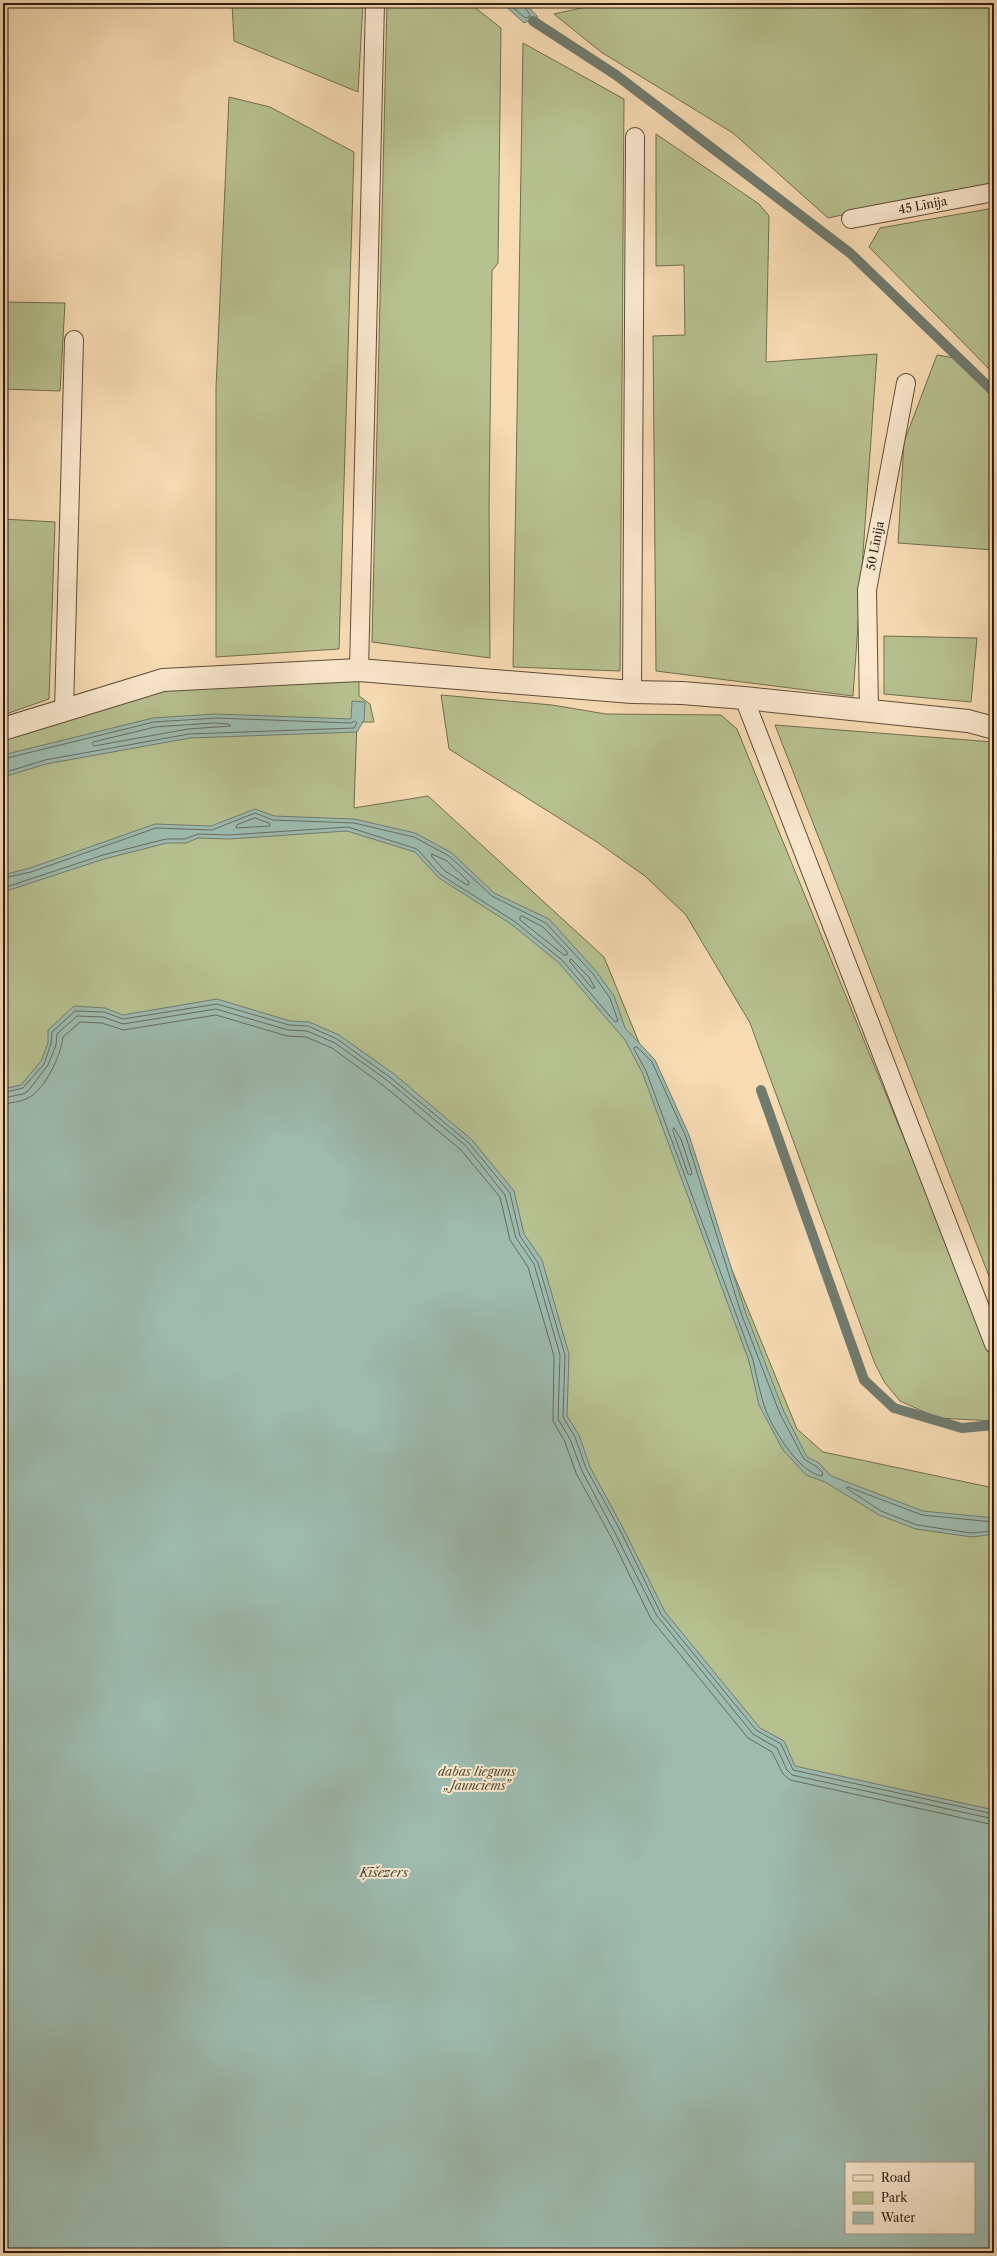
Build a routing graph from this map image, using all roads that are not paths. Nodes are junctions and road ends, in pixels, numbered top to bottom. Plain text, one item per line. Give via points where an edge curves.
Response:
1 (375, 3) edge
2 (635, 137) dead end
3 (994, 192) edge
4 (851, 219) dead end
5 (74, 340) dead end
6 (906, 384) dead end
7 (359, 670) junction
8 (632, 692) junction
9 (744, 698) junction
10 (64, 710) junction
11 (869, 711) junction
12 (994, 728) edge
13 (3, 729) edge
14 (994, 1344) edge

1 - 7 lane
2 - 8 lane
3 - 4 lane, 45 Līnija
5 - 10 lane
6 - 11 lane, 50 Līnija via 867,590
7 - 8 street
7 - 10 street via 163,680
8 - 9 street
9 - 11 street
9 - 14 lane
10 - 13 street
11 - 12 street via 968,721

